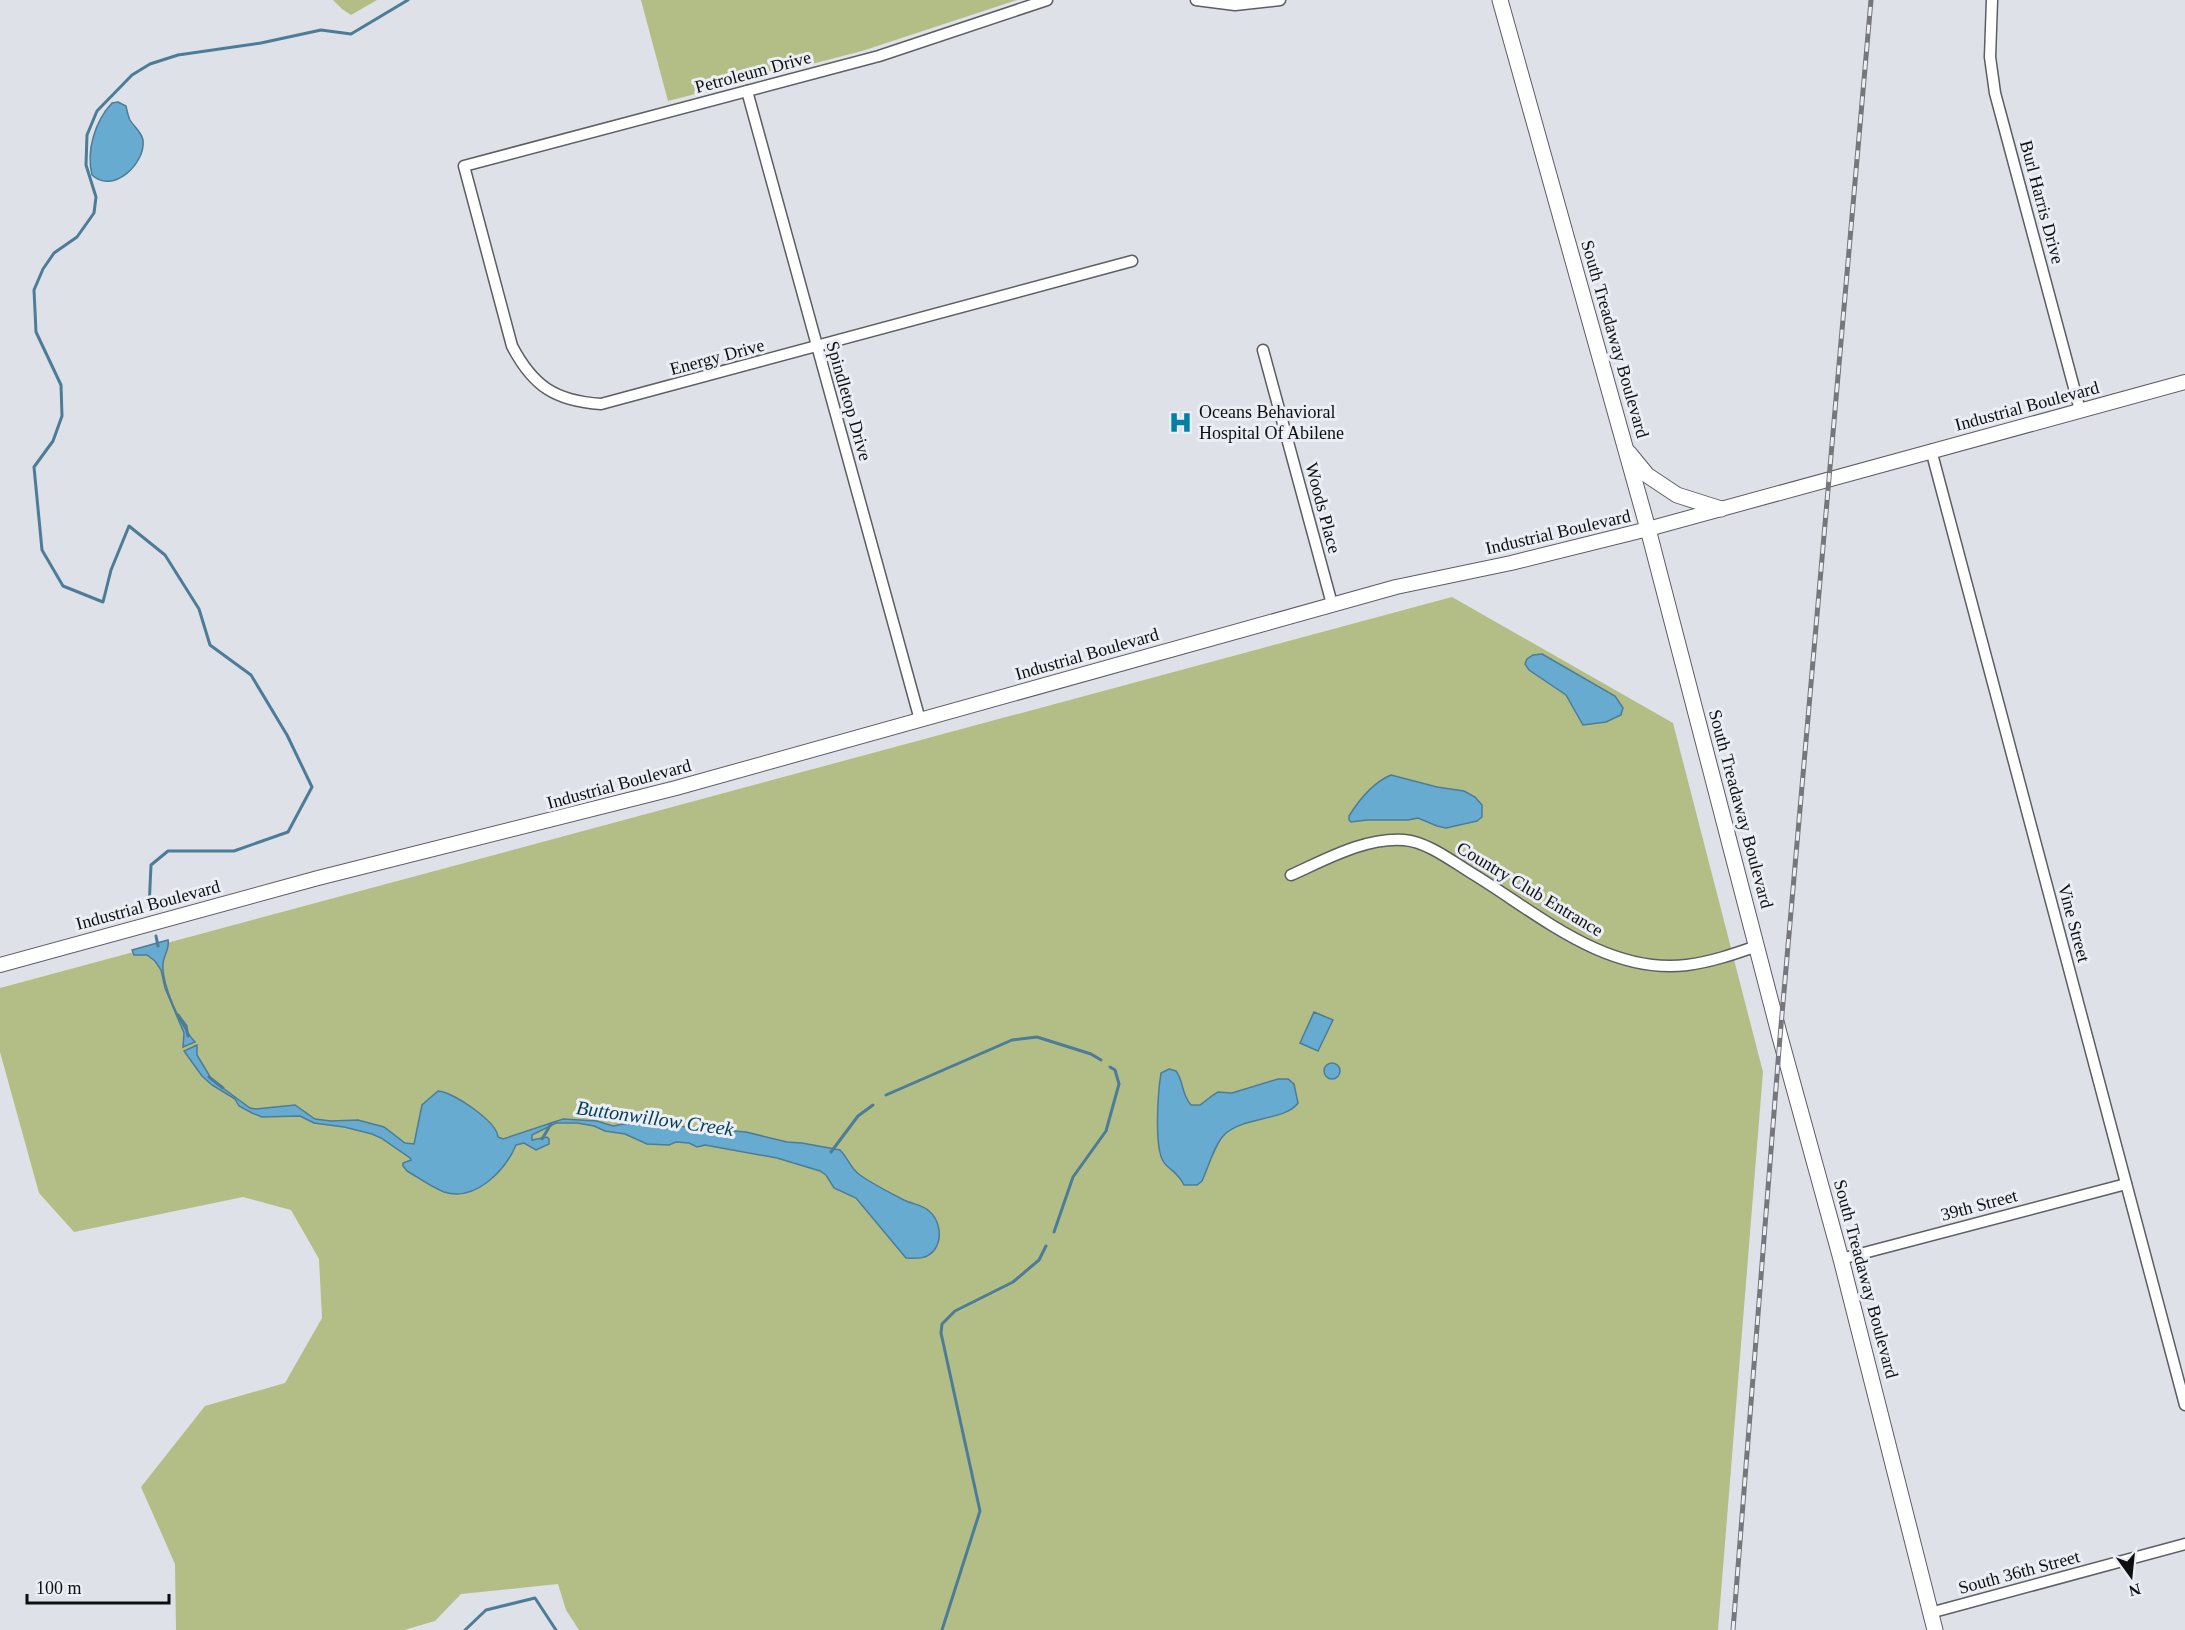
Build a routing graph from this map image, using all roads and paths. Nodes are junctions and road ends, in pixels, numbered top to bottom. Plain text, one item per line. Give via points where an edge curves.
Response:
1 (1047, 0) edge
2 (1196, 0) edge
3 (1280, 0) edge
4 (1500, 0) edge
5 (1992, 0) edge
6 (747, 91) junction
7 (464, 166) joint
8 (1132, 261) dead end
9 (816, 346) junction
10 (1263, 350) dead end
11 (2185, 382) edge
12 (2080, 410) junction
13 (1625, 448) junction
14 (1931, 450) junction
15 (1721, 509) junction
16 (1648, 530) junction
17 (1332, 604) junction
18 (920, 720) junction
19 (1291, 875) dead end
20 (1757, 946) junction
21 (0, 965) edge
22 (2126, 1184) junction
23 (1841, 1259) junction
24 (2185, 1405) edge
25 (2185, 1544) edge
26 (1930, 1613) junction
27 (1935, 1630) edge

1 - 6 street, Petroleum Drive via 879,56
2 - 3 street via 1235,5
4 - 13 main road, South Treadaway Boulevard
5 - 12 street, Burl Harris Drive via 1990,57 1995,93
6 - 7 street, Petroleum Drive
6 - 9 street, Spindletop Drive
7 - 9 street, Energy Drive via 512,346 523,368 553,393 580,403 601,404
8 - 9 street, Energy Drive
9 - 18 street, Spindletop Drive
10 - 17 street, Woods Place
11 - 12 main road, Industrial Boulevard
12 - 14 main road, Industrial Boulevard
13 - 15 main road via 1647,475 1667,489
13 - 16 main road, South Treadaway Boulevard
14 - 15 main road, Industrial Boulevard
14 - 22 street, Vine Street
15 - 16 main road, Industrial Boulevard
16 - 17 main road, Industrial Boulevard
16 - 20 main road, South Treadaway Boulevard
17 - 18 main road, Industrial Boulevard
18 - 21 main road, Industrial Boulevard
19 - 20 street, Country Club Entrance via 1372,843 1406,840 1459,866 1588,946 1625,959 1659,966 1685,965
20 - 23 main road, South Treadaway Boulevard
22 - 23 street, 39th Street
22 - 24 street, Vine Street
23 - 26 main road, South Treadaway Boulevard
25 - 26 street, South 36th Street
26 - 27 main road, South Treadaway Boulevard

